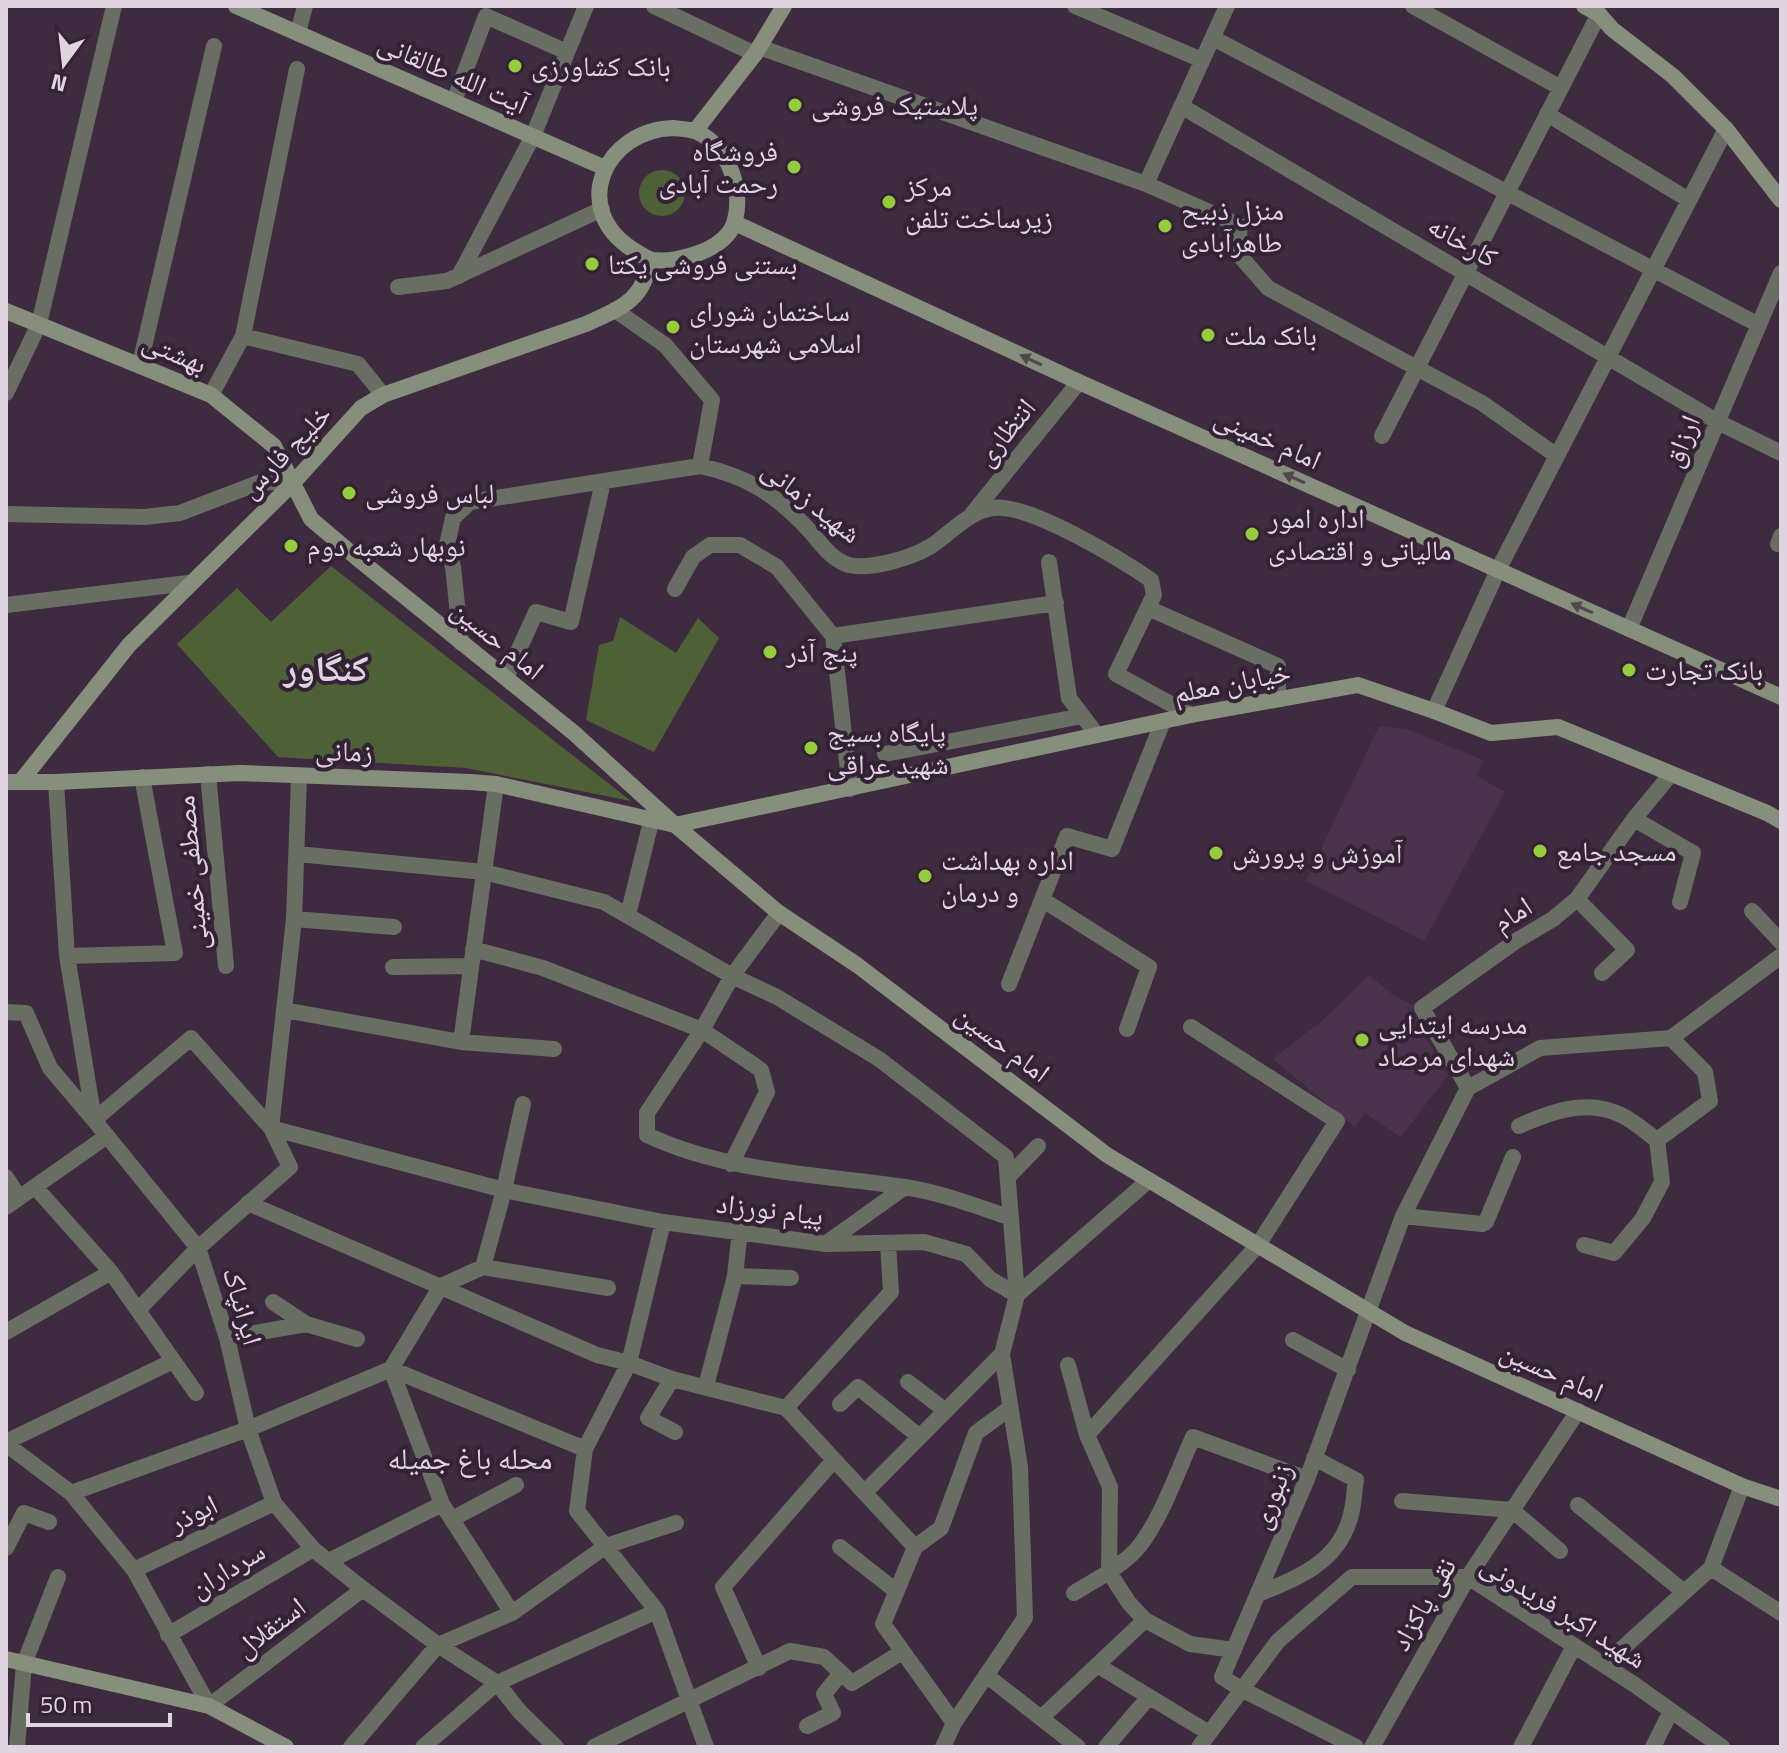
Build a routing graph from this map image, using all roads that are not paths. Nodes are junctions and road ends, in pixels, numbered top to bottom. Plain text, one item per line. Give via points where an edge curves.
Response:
1 (114, 6) edge
2 (236, 6) edge
3 (305, 6) edge
4 (586, 6) edge
5 (654, 6) edge
6 (784, 6) edge
7 (1075, 6) edge
8 (1227, 6) edge
9 (1413, 6) edge
10 (1591, 10) edge
11 (298, 33) junction
12 (1213, 38) junction
13 (214, 46) dead end
14 (757, 50) junction
15 (567, 52) junction
16 (1202, 60) junction
17 (297, 69) dead end
18 (1561, 88) junction
19 (454, 101) junction
20 (1181, 106) junction
21 (1547, 114) junction
22 (1726, 129) junction
23 (695, 131) junction
24 (533, 136) junction
25 (605, 168) junction
26 (1146, 184) junction
27 (1507, 193) junction
28 (1689, 200) junction
29 (1781, 200) edge
30 (602, 209) junction
31 (735, 223) junction
32 (650, 260) junction
33 (1653, 270) junction
34 (1466, 273) junction
35 (1781, 273) edge
36 (459, 276) junction
37 (398, 287) dead end
38 (615, 310) junction
39 (6, 311) edge
40 (39, 324) junction
41 (1759, 325) junction
42 (243, 336) junction
43 (1608, 357) junction
44 (140, 364) junction
45 (1417, 368) junction
46 (1079, 382) junction
47 (6, 393) edge
48 (211, 395) junction
49 (383, 395) junction
50 (1718, 422) junction
51 (1382, 436) dead end
52 (1781, 453) edge
53 (1557, 456) junction
54 (700, 466) junction
55 (603, 482) junction
56 (293, 483) junction
57 (6, 514) edge
58 (972, 514) junction
59 (1049, 562) dead end
60 (1498, 570) junction
61 (188, 583) junction
62 (675, 589) dead end
63 (1056, 603) junction
64 (6, 605) edge
65 (1148, 608) junction
66 (1629, 629) junction
67 (833, 636) junction
68 (461, 643) junction
69 (506, 678) junction
70 (1781, 697) edge
71 (1278, 699) junction
72 (1434, 711) junction
73 (1191, 715) junction
74 (1082, 716) junction
75 (1163, 721) junction
76 (1097, 735) junction
77 (885, 754) dead end
78 (208, 774) junction
79 (1671, 774) junction
80 (299, 776) junction
81 (142, 777) junction
82 (14, 781) edge
83 (56, 782) junction
84 (496, 784) junction
85 (850, 789) junction
86 (652, 818) junction
87 (1634, 819) junction
88 (1781, 821) edge
89 (675, 825) junction
90 (297, 854) junction
91 (484, 872) junction
92 (1577, 899) junction
93 (1043, 900) junction
94 (1680, 902) dead end
95 (1752, 911) dead end
96 (779, 913) junction
97 (628, 915) junction
98 (294, 919) junction
99 (394, 927) dead end
100 (1781, 942) edge
101 (67, 956) junction
102 (1781, 956) edge
103 (472, 958) junction
104 (226, 966) dead end
105 (393, 967) dead end
106 (1602, 973) dead end
107 (732, 976) junction
108 (1009, 984) dead end
109 (284, 1010) junction
110 (6, 1012) edge
111 (1191, 1027) dead end
112 (1127, 1029) dead end
113 (702, 1030) junction
114 (1671, 1038) junction
115 (461, 1042) junction
116 (554, 1049) dead end
117 (1468, 1088) junction
118 (523, 1104) dead end
119 (94, 1120) junction
120 (1519, 1126) dead end
121 (271, 1128) junction
122 (107, 1136) junction
123 (1657, 1140) junction
124 (1038, 1146) dead end
125 (1513, 1157) dead end
126 (731, 1164) junction
127 (6, 1177) edge
128 (1008, 1177) junction
129 (1149, 1180) junction
130 (905, 1187) junction
131 (36, 1188) junction
132 (504, 1190) junction
133 (13, 1202) edge
134 (248, 1203) junction
135 (1403, 1216) junction
136 (1011, 1218) junction
137 (663, 1222) junction
138 (740, 1231) junction
139 (888, 1243) junction
140 (826, 1244) junction
141 (1258, 1245) junction
142 (1584, 1245) dead end
143 (198, 1248) junction
144 (483, 1267) junction
145 (111, 1272) junction
146 (735, 1276) junction
147 (791, 1278) dead end
148 (441, 1286) junction
149 (608, 1288) dead end
150 (1017, 1295) junction
151 (273, 1302) dead end
152 (138, 1310) junction
153 (1367, 1311) junction
154 (306, 1324) junction
155 (6, 1332) edge
156 (227, 1338) junction
157 (357, 1339) dead end
158 (1293, 1340) dead end
159 (1002, 1354) junction
160 (173, 1361) junction
161 (629, 1363) junction
162 (1068, 1365) dead end
163 (391, 1369) junction
164 (1348, 1370) junction
165 (672, 1379) junction
166 (908, 1382) dead end
167 (706, 1386) junction
168 (196, 1393) dead end
169 (840, 1404) dead end
170 (786, 1408) junction
171 (1010, 1408) junction
172 (946, 1411) junction
173 (1578, 1411) junction
174 (248, 1429) junction
175 (675, 1432) dead end
176 (1087, 1435) junction
177 (920, 1437) junction
178 (6, 1443) edge
179 (585, 1449) junction
180 (1314, 1458) junction
181 (834, 1460) junction
182 (1307, 1479) junction
183 (516, 1485) dead end
184 (1742, 1486) junction
185 (865, 1492) junction
186 (71, 1493) junction
187 (1781, 1499) edge
188 (1402, 1501) dead end
189 (274, 1503) junction
190 (442, 1504) junction
191 (1578, 1505) dead end
192 (1512, 1510) junction
193 (452, 1519) junction
194 (49, 1522) dead end
195 (676, 1523) dead end
196 (606, 1546) junction
197 (840, 1547) dead end
198 (915, 1547) junction
199 (6, 1548) edge
200 (313, 1549) junction
201 (1560, 1551) dead end
202 (329, 1561) junction
203 (1711, 1568) junction
204 (134, 1570) junction
205 (1109, 1572) junction
206 (58, 1577) dead end
207 (1468, 1577) junction
208 (363, 1589) junction
209 (896, 1591) junction
210 (1684, 1592) junction
211 (1074, 1593) dead end
212 (1258, 1594) junction
213 (657, 1611) junction
214 (512, 1613) junction
215 (1781, 1613) edge
216 (1145, 1620) junction
217 (168, 1635) junction
218 (438, 1645) junction
219 (1574, 1646) junction
220 (1234, 1650) junction
221 (902, 1652) junction
222 (6, 1659) edge
223 (24, 1664) junction
224 (1097, 1665) junction
225 (1604, 1665) junction
226 (759, 1668) junction
227 (841, 1673) junction
228 (986, 1675) junction
229 (497, 1683) junction
230 (1241, 1689) junction
231 (1149, 1697) junction
232 (690, 1700) junction
233 (209, 1706) junction
234 (1671, 1711) junction
235 (1041, 1718) junction
236 (954, 1723) junction
237 (807, 1726) dead end
238 (1204, 1740) edge
239 (17, 1747) edge
240 (286, 1747) edge
241 (351, 1747) edge
242 (423, 1747) edge
243 (556, 1747) edge
244 (594, 1747) edge
245 (706, 1747) edge
246 (943, 1747) edge
247 (1078, 1747) edge
248 (1106, 1747) edge
249 (1356, 1747) edge
250 (1372, 1747) edge
251 (1521, 1747) edge
252 (1653, 1747) edge
253 (1722, 1747) edge

1 - 40 street
2 - 11 main road, آیت الله طالقانی
3 - 11 street
4 - 15 street
5 - 14 street
6 - 14 main road
7 - 16 street
8 - 12 street
9 - 18 street
10 - 18 street
10 - 22 main road via 1673,76
11 - 19 main road, آیت الله طالقانی
12 - 16 street
12 - 27 street
13 - 44 street
14 - 23 main road
14 - 26 street
15 - 19 street via 486,16
15 - 24 street
16 - 20 street
17 - 42 street
18 - 21 street
19 - 24 main road, آیت الله طالقانی
20 - 26 street
20 - 34 street, کارخانه
21 - 27 street
21 - 28 street
22 - 28 street
22 - 29 main road
23 - 25 main road via 654,129 617,151
23 - 31 main road via 727,158 737,193
24 - 25 main road, آیت الله طالقانی
24 - 36 street
25 - 30 main road via 599,188
26 - 45 street via 1239,225 1240,256 1268,288
27 - 33 street
27 - 34 street
28 - 33 street
30 - 32 main road via 610,229
30 - 36 street
31 - 32 main road via 715,247 685,258
46 -> 31 main road, امام خمینی
32 - 38 main road, خلیج فارس via 636,297
33 - 41 street
33 - 43 street
34 - 43 street, کارخانه
34 - 45 street
35 - 41 street, ارزاق
36 - 37 street
38 - 49 main road, خلیج فارس
38 - 54 street via 665,345 712,400
39 - 40 main road, بهشتی
40 - 44 main road, بهشتی
40 - 47 street
41 - 50 street, ارزاق
42 - 48 street
42 - 49 street via 358,364
43 - 50 street, کارخانه
43 - 53 street
44 - 48 main road, بهشتی
45 - 51 street
45 - 53 street via 1482,403
46 - 58 street, انتظاری
60 -> 46 main road, امام خمینی
48 - 56 main road, بهشتی via 274,446
49 - 56 main road, خلیج فارس via 361,408
50 - 52 street, کارخانه
50 - 66 street, ارزاق
53 - 60 street
54 - 55 street, شهید زمانی
54 - 58 street, شهید زمانی via 732,473 770,493 827,552 847,564 874,567 929,548
55 - 68 street, شهید زمانی via 470,502 453,518 447,545
55 - 69 street via 571,622 536,612
56 - 57 street via 261,482 180,513 145,517
56 - 61 main road, خلیج فارس
56 - 68 main road, امام حسین via 311,519
58 - 65 street via 1002,507 1038,518 1124,561 1151,580 1154,595
59 - 63 street
66 -> 60 main road, امام خمینی
60 - 72 street
61 - 64 street
61 - 82 main road, خلیج فارس
62 - 67 street via 693,557 710,545 740,545 777,567
63 - 67 street
63 - 74 street via 1069,698
65 - 71 street via 1278,666
65 - 73 street via 1116,674
66 - 70 main road, امام خمینی
67 - 85 street
68 - 69 main road, امام حسین
69 - 89 main road, امام حسین
71 - 72 main road, خیابان معلم via 1358,685
71 - 73 main road, خیابان معلم
72 - 79 main road, خیابان معلم via 1491,733 1558,727
73 - 75 main road, خیابان معلم
74 - 76 street
74 - 77 street
75 - 76 main road, خیابان معلم
75 - 93 street via 1112,849 1067,836
76 - 85 main road, خیابان معلم
78 - 80 main road, زمانی
78 - 81 main road, زمانی
78 - 104 street, مصطفی خمینی
79 - 87 street, امام
79 - 88 main road, خیابان معلم
80 - 84 main road, زمانی
80 - 90 street
81 - 83 main road, زمانی
81 - 101 street via 175,953
82 - 83 main road, زمانی
83 - 101 street, ایرانپاک
84 - 86 main road, زمانی
84 - 91 street
85 - 89 main road, خیابان معلم
86 - 89 main road, زمانی
86 - 97 street
87 - 92 street, امام
87 - 94 street via 1693,853
89 - 96 main road, امام حسین
90 - 91 street
90 - 98 street
91 - 97 street via 604,902
91 - 103 street
92 - 106 street via 1627,950
92 - 117 street, امام via 1422,1008
93 - 108 street
93 - 112 street via 1149,967
95 - 100 street
96 - 107 street
96 - 129 main road, امام حسین via 857,965 1107,1155
97 - 107 street
98 - 99 street
98 - 109 street
101 - 119 street, ایرانپاک
102 - 114 street
103 - 105 street
103 - 113 street via 543,968
103 - 115 street
107 - 113 street
107 - 128 street via 879,1059 1006,1157
109 - 115 street
109 - 121 street
110 - 119 street via 26,1013 50,1068
111 - 141 street via 1337,1121
113 - 126 street via 761,1070 767,1092
113 - 126 street via 647,1113 647,1135
114 - 117 street via 1540,1048
114 - 123 street via 1705,1072 1710,1101
115 - 116 street
117 - 135 street, زنبوری
118 - 132 street
119 - 121 street via 191,1038
119 - 122 street, ایرانپاک
120 - 123 street via 1547,1113 1589,1106 1620,1114
121 - 132 street, پیام نورزاد
121 - 134 street via 290,1167
122 - 131 street
122 - 143 street, ایرانپاک
123 - 142 street via 1662,1182 1643,1218 1614,1253
124 - 128 street
125 - 135 street via 1486,1222
126 - 130 street
127 - 133 street
128 - 136 street
129 - 141 main road, امام حسین
129 - 150 street
130 - 136 street
130 - 140 street
131 - 133 street
131 - 145 street
132 - 137 street, پیام نورزاد
132 - 144 street
134 - 143 street
134 - 148 street
135 - 153 street, زنبوری
136 - 150 street
137 - 138 street, پیام نورزاد
137 - 161 street
138 - 140 street, پیام نورزاد
138 - 146 street
139 - 140 street, پیام نورزاد
139 - 150 street, پیام نورزاد via 924,1242 966,1254 990,1279
139 - 170 street via 891,1292
141 - 153 main road, امام حسین
141 - 176 street
143 - 152 street
143 - 156 street, ایرانپاک
144 - 148 street
144 - 149 street
145 - 152 street
145 - 155 street
146 - 147 street
146 - 167 street
148 - 161 street via 597,1355
148 - 163 street
150 - 159 street
151 - 154 street
152 - 160 street
153 - 164 street, زنبوری
153 - 173 main road, امام حسین
154 - 156 street
154 - 157 street
156 - 174 street, ایرانپاک
158 - 164 street
159 - 171 street
159 - 172 street
160 - 168 street
160 - 178 street
161 - 165 street
161 - 179 street
162 - 176 street
163 - 174 street
163 - 179 street
163 - 190 street
164 - 180 street, زنبوری
165 - 167 street
165 - 175 street via 648,1418
166 - 172 street
167 - 170 street
169 - 177 street via 858,1387
170 - 181 street
171 - 198 street via 976,1433 941,1528
171 - 228 street via 1020,1467 1025,1618
172 - 177 street
173 - 184 main road, امام حسین
173 - 192 street, نقی پاکزاد
174 - 186 street
174 - 189 street, ایرانپاک
176 - 205 street via 1110,1487
177 - 185 street
178 - 186 street
179 - 196 street via 577,1511
180 - 182 street, زنبوری
180 - 212 street via 1356,1480 1350,1519 1335,1550 1303,1576
181 - 185 street
181 - 226 street via 723,1587
182 - 205 street via 1193,1437 1137,1549
182 - 212 street, زنبوری
183 - 193 street
184 - 187 main road, امام حسین
184 - 203 street
185 - 198 street
186 - 204 street
188 - 192 street
189 - 200 street, ایرانپاک
189 - 204 street, ابوذر
190 - 193 street
190 - 202 street
191 - 210 street
192 - 201 street
192 - 207 street, نقی پاکزاد
193 - 214 street
194 - 199 street via 24,1513
195 - 196 street
196 - 213 street
196 - 214 street
197 - 209 street
198 - 209 street
200 - 202 street, ایرانپاک
200 - 217 street, سرداران
202 - 208 street, ایرانپاک
203 - 210 street
203 - 215 street
204 - 217 street
205 - 211 street
205 - 216 street
206 - 223 street
207 - 219 street, شهید اکبر فریدونی
207 - 230 street, شهید اکبر فریدونی via 1352,1577 1278,1641
207 - 250 street, نقی پاکزاد
208 - 218 street, ایرانپاک
208 - 233 street, استقلال
209 - 221 street via 883,1624
210 - 225 street
212 - 220 street, زنبوری
213 - 229 street
213 - 232 street
214 - 218 street
216 - 220 street via 1190,1644
216 - 224 street
217 - 233 street
218 - 229 street, ایرانپاک
218 - 241 street
219 - 225 street, شهید اکبر فریدونی
219 - 251 street
220 - 230 street, زنبوری via 1222,1677
221 - 227 street via 852,1683
221 - 236 street
222 - 223 main road
223 - 233 main road
223 - 239 street
224 - 231 street
224 - 235 street
225 - 234 street, شهید اکبر فریدونی
226 - 227 street via 790,1651 824,1657
226 - 232 street
227 - 237 street via 824,1694 833,1713
228 - 235 street
228 - 236 street
229 - 242 street
229 - 243 street, ایرانپاک
230 - 238 street, شهید اکبر فریدونی
230 - 249 street
231 - 238 street
231 - 248 street
232 - 244 street
232 - 245 street
233 - 240 main road
234 - 252 street
234 - 253 street, شهید اکبر فریدونی
235 - 247 street
236 - 246 street

